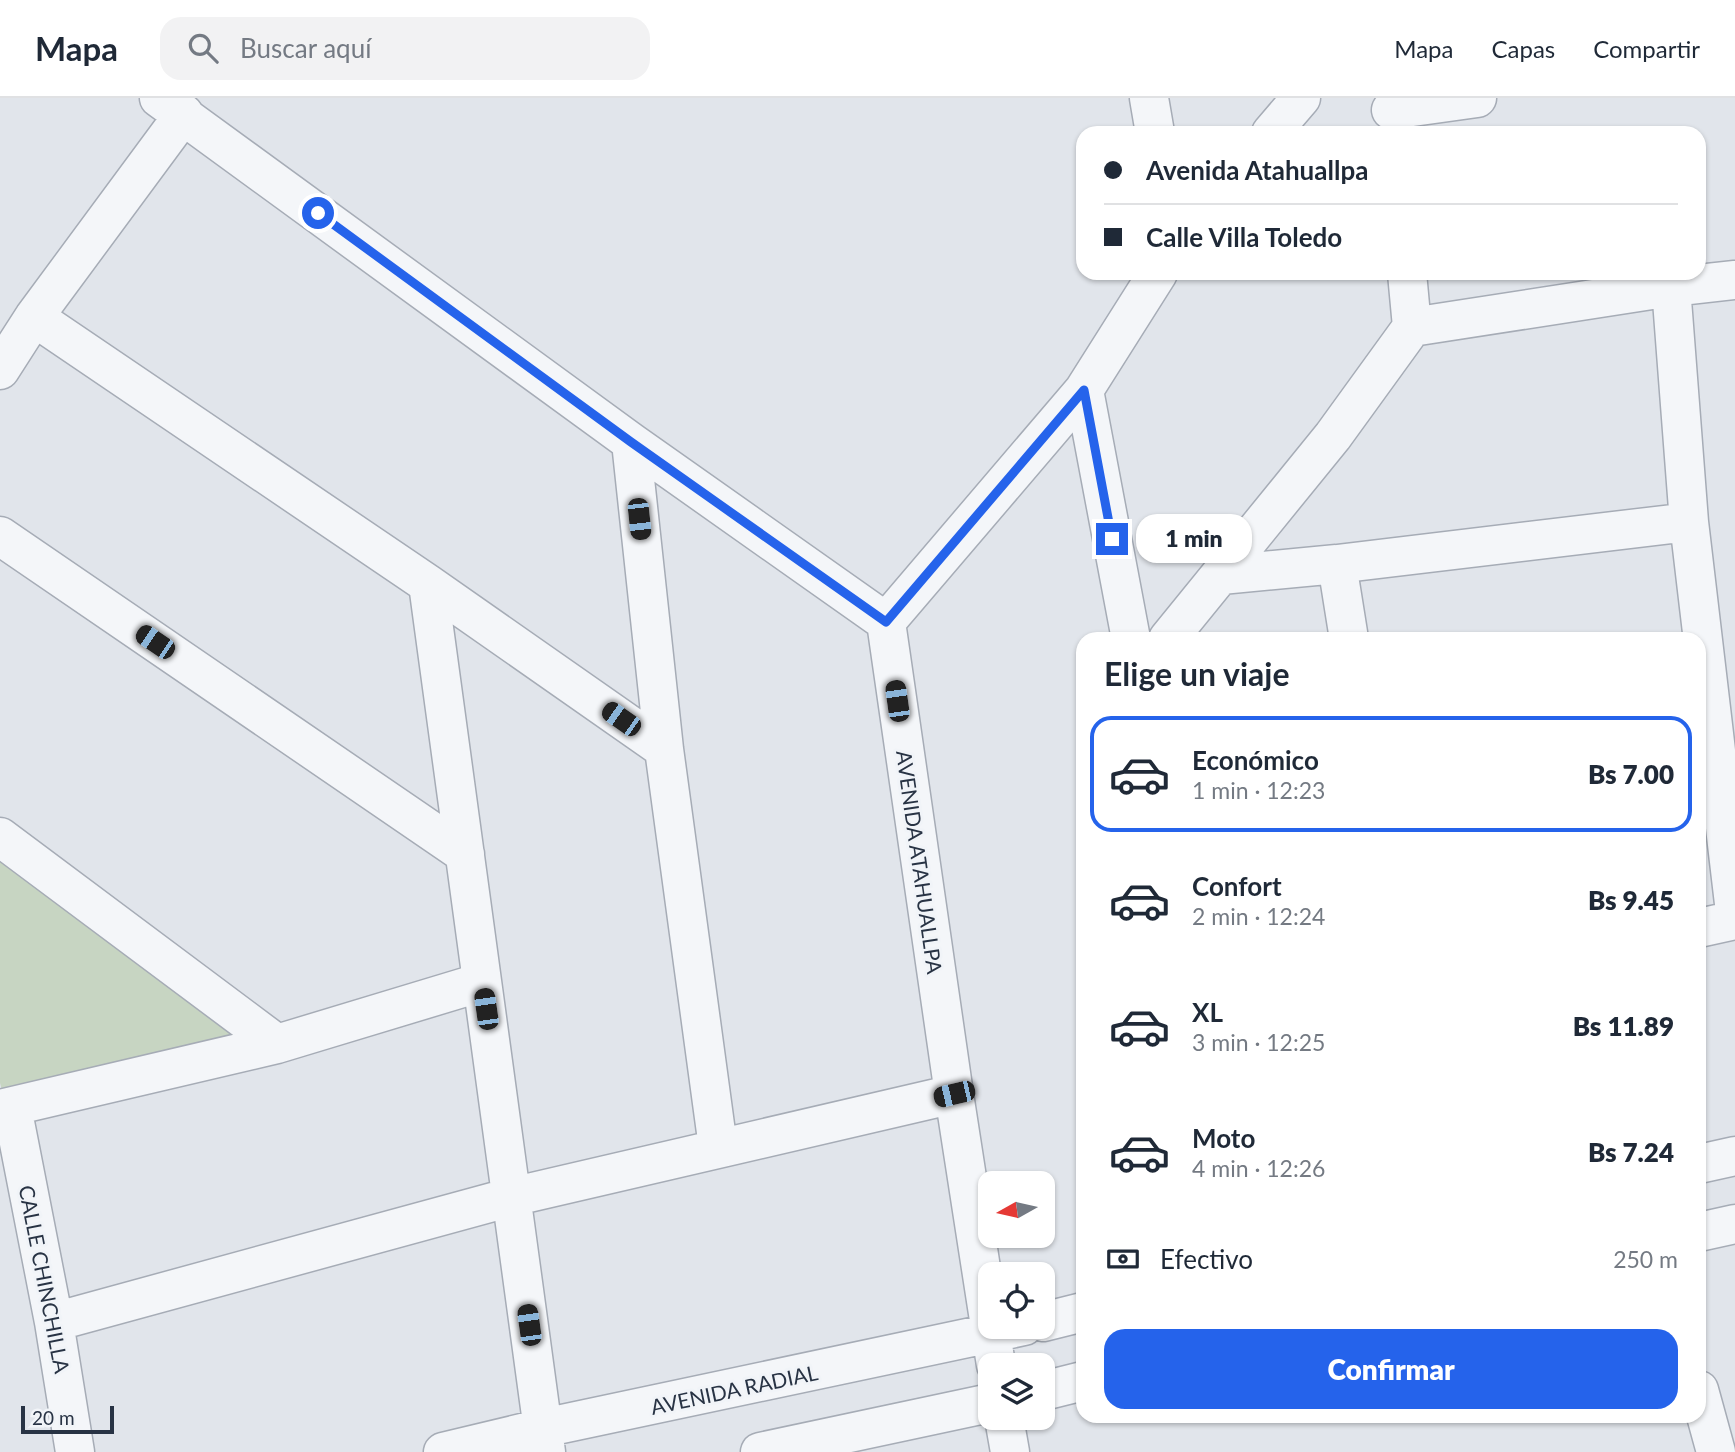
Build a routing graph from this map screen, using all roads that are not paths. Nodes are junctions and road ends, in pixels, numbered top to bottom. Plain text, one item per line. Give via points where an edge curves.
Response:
1 (1149, 98) edge
2 (1301, 98) edge
3 (1477, 98) edge
4 (171, 106) edge
5 (1391, 114) edge
6 (1155, 126) edge
7 (1277, 126) edge
8 (1154, 280) edge
9 (1408, 280) edge
10 (1735, 280) edge
11 (1671, 287) junction
12 (34, 317) junction
13 (1412, 327) junction
14 (2, 366) edge
15 (1084, 390) junction
16 (631, 442) junction
17 (1689, 522) junction
18 (0, 536) edge
19 (1337, 564) junction
20 (1221, 575) junction
21 (428, 584) junction
22 (886, 622) junction
23 (1130, 632) edge
24 (1174, 632) edge
25 (1348, 632) edge
26 (1702, 632) edge
27 (1706, 666) edge
28 (664, 749) junction
29 (0, 837) edge
30 (465, 854) junction
31 (1735, 912) edge
32 (1735, 920) edge
33 (1706, 926) edge
34 (482, 982) junction
35 (277, 1044) junction
36 (954, 1094) junction
37 (6, 1108) edge
38 (718, 1147) junction
39 (1735, 1156) edge
40 (1706, 1162) edge
41 (511, 1197) junction
42 (1735, 1224) edge
43 (1706, 1230) edge
44 (1076, 1314) edge
45 (1055, 1319) edge
46 (54, 1322) junction
47 (1003, 1342) edge
48 (1076, 1383) edge
49 (1055, 1388) edge
50 (978, 1406) edge
51 (1706, 1416) edge
52 (1006, 1430) edge
53 (544, 1440) edge
54 (75, 1452) edge
55 (443, 1452) edge
56 (764, 1452) edge
57 (1010, 1452) edge
58 (1716, 1452) edge

1 - 6 street
2 - 7 street
3 - 5 street
4 - 12 street
4 - 16 street
8 - 15 street
9 - 13 street
10 - 11 street
11 - 13 street
11 - 17 street
12 - 14 street
12 - 21 street
13 - 20 street via 1333,436
15 - 22 street
15 - 23 street
16 - 22 street
16 - 28 street
17 - 19 street
17 - 26 street
18 - 30 street
19 - 20 street
19 - 25 street
20 - 24 street
21 - 28 street
21 - 30 street
22 - 36 street, AVENIDA ATAHUALLPA
27 - 31 street
28 - 38 street
29 - 35 street
30 - 34 street
32 - 33 street
34 - 35 street
34 - 41 street
35 - 37 street
36 - 38 street
36 - 47 street, AVENIDA ATAHUALLPA
37 - 46 street, CALLE CHINCHILLA
38 - 41 street
39 - 40 street
41 - 46 street
41 - 53 street
42 - 43 street
44 - 45 street
46 - 54 street, CALLE CHINCHILLA
47 - 53 street, AVENIDA RADIAL
48 - 49 street
50 - 56 street
51 - 58 street
52 - 57 street
53 - 55 street, AVENIDA RADIAL

